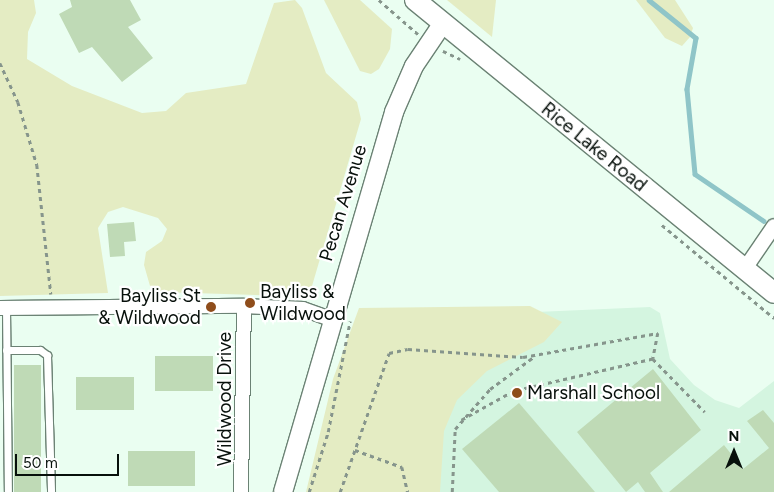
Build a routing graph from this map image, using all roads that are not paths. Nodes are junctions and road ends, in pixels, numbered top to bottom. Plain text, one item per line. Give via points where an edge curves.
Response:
1 (415, 0) edge
2 (443, 23) junction
3 (774, 226) edge
4 (744, 270) junction
5 (774, 293) edge
6 (244, 306) junction
7 (3, 308) edge
8 (332, 311) junction
9 (6, 350) junction
10 (8, 492) edge
11 (51, 492) edge
12 (241, 492) edge
13 (283, 492) edge

1 - 2 main road, Rice Lake Road
2 - 4 main road, Rice Lake Road
2 - 8 street, Pecan Avenue via 414,66 394,112
3 - 4 street
4 - 5 main road, Rice Lake Road
6 - 7 street
6 - 8 street
6 - 12 street, Wildwood Drive
7 - 9 lane
8 - 13 street, Pecan Avenue
9 - 10 lane
9 - 11 lane via 40,350 47,355

